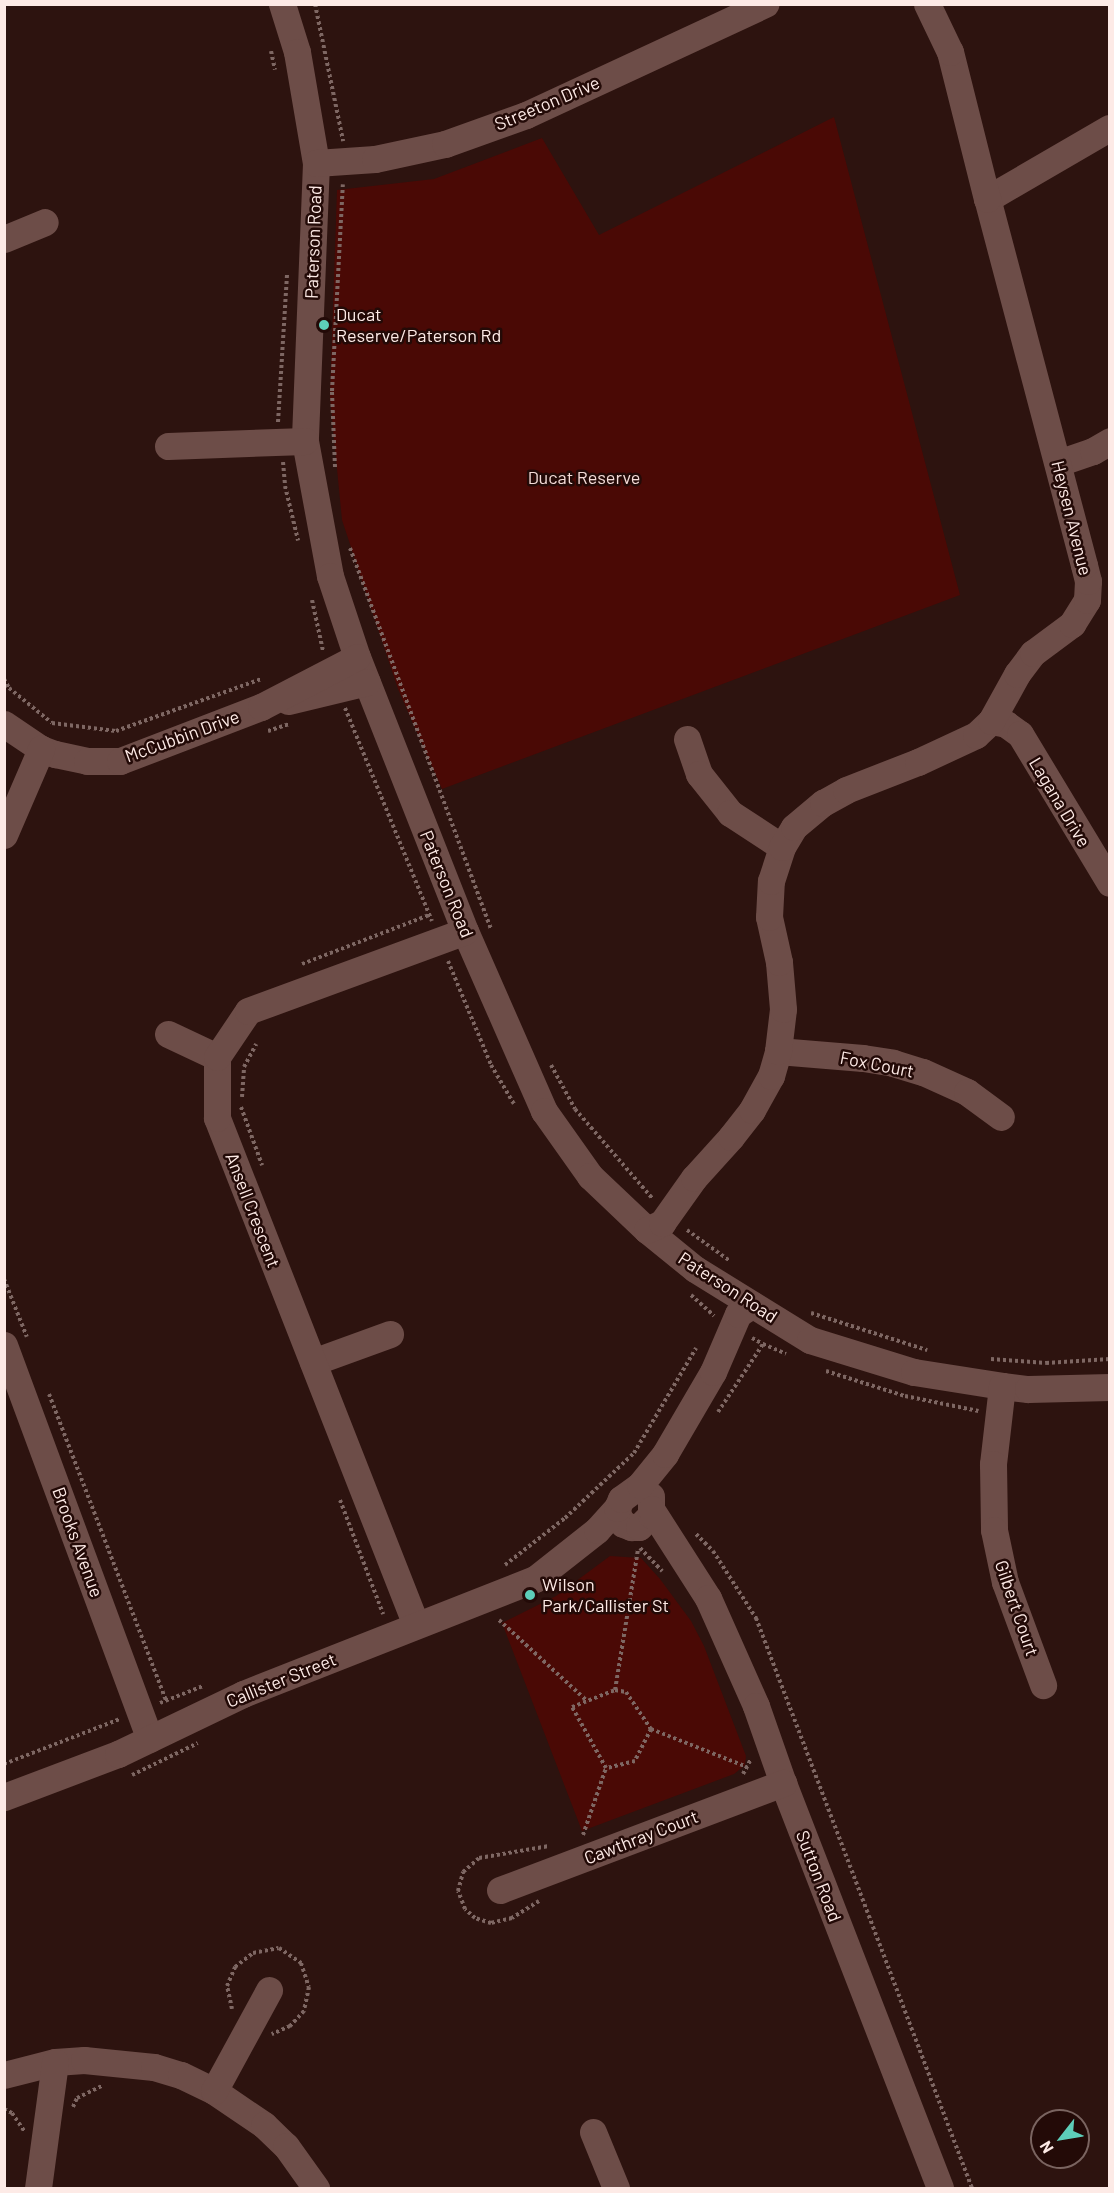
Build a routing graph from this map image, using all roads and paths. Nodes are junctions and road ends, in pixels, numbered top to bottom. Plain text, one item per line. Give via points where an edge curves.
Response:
1 (282, 4) edge
2 (315, 4) edge
3 (765, 4) edge
4 (927, 7) edge
5 (268, 39) dead end
6 (276, 74) dead end
7 (1109, 128) edge
8 (344, 161) junction
9 (316, 164) junction
10 (987, 199) junction
11 (45, 222) dead end
12 (4, 239) edge
13 (287, 272) dead end
14 (293, 441) junction
15 (1110, 441) edge
16 (168, 446) dead end
17 (1058, 463) junction
18 (335, 472) dead end
19 (348, 537) dead end
20 (298, 542) dead end
21 (312, 597) dead end
22 (357, 657) junction
23 (269, 676) dead end
24 (4, 679) edge
25 (334, 680) junction
26 (367, 682) junction
27 (991, 721) junction
28 (4, 724) edge
29 (687, 739) dead end
30 (41, 749) junction
31 (4, 835) edge
32 (782, 847) junction
33 (1110, 884) edge
34 (429, 914) junction
35 (465, 931) junction
36 (494, 935) dead end
37 (440, 940) junction
38 (292, 969) dead end
39 (168, 1034) dead end
40 (257, 1040) dead end
41 (778, 1051) junction
42 (217, 1057) junction
43 (549, 1061) dead end
44 (518, 1111) dead end
45 (1001, 1117) dead end
46 (266, 1175) dead end
47 (658, 1217) junction
48 (737, 1266) dead end
49 (4, 1279) edge
50 (688, 1293) dead end
51 (752, 1305) junction
52 (804, 1310) dead end
53 (390, 1334) dead end
54 (746, 1335) junction
55 (18, 1346) edge
56 (936, 1352) dead end
57 (793, 1357) dead end
58 (980, 1358) dead end
59 (1110, 1359) edge
60 (313, 1362) junction
61 (823, 1370) dead end
62 (1110, 1387) edge
63 (48, 1391) dead end
64 (1001, 1399) junction
65 (713, 1420) dead end
66 (337, 1491) dead end
67 (635, 1520) junction
68 (691, 1529) dead end
69 (678, 1574) junction
70 (383, 1614) dead end
71 (505, 1617) dead end
72 (499, 1620) junction
73 (488, 1624) dead end
74 (416, 1625) junction
75 (1043, 1685) dead end
76 (615, 1690) junction
77 (166, 1701) dead end
78 (587, 1701) junction
79 (651, 1729) junction
80 (208, 1738) dead end
81 (150, 1739) junction
82 (753, 1755) dead end
83 (747, 1767) junction
84 (606, 1768) junction
85 (742, 1776) dead end
86 (124, 1778) dead end
87 (783, 1784) junction
88 (4, 1797) edge
89 (594, 1832) dead end
90 (583, 1836) junction
91 (573, 1839) dead end
92 (553, 1845) dead end
93 (500, 1890) dead end
94 (541, 1900) dead end
95 (269, 1989) dead end
96 (55, 2062) junction
97 (4, 2075) edge
98 (108, 2085) dead end
99 (214, 2091) junction
100 (70, 2115) dead end
101 (593, 2132) dead end
102 (38, 2188) edge
103 (316, 2188) edge
104 (616, 2188) edge
105 (940, 2188) edge
106 (972, 2188) edge

1 - 9 street, Paterson Road via 297,52
2 - 8 path
3 - 8 street, Streeton Drive via 526,115 445,144 375,159
4 - 10 street, Heysen Avenue via 951,52
5 - 6 path
7 - 10 street
8 - 9 street, Streeton Drive
8 - 18 path via 332,391
9 - 14 street, Paterson Road
10 - 17 street, Heysen Avenue
11 - 12 street
13 - 14 path via 276,412
14 - 16 street
14 - 20 path via 285,486
14 - 22 street, Paterson Road
15 - 17 street
17 - 27 street, Heysen Avenue via 1086,573 1087,600 1072,624 1033,653
19 - 36 path via 352,558
21 - 25 path via 324,657
22 - 25 street, McCubbin Drive
22 - 26 street, Paterson Road
23 - 24 path via 116,731 52,723 9,688
25 - 26 street, McCubbin Drive
25 - 30 street, McCubbin Drive via 120,760 87,761
25 - 34 path
26 - 35 street, Paterson Road
27 - 32 street, Heysen Avenue via 961,744 823,803 794,827
27 - 33 street, Lagana Drive via 998,733 1029,751
28 - 30 street, McCubbin Drive
29 - 32 street via 699,774 730,813
30 - 31 street
32 - 41 street, Heysen Avenue via 771,881 769,917 779,962 783,1009
34 - 37 path
34 - 38 path
35 - 37 street
35 - 47 street, Paterson Road via 544,1111 590,1176
37 - 42 street via 248,1011
37 - 44 path via 491,1065
39 - 42 street
40 - 46 path via 244,1067 241,1108
41 - 45 street, Fox Court via 893,1063 967,1092
41 - 47 street, Heysen Avenue via 771,1076 752,1110
42 - 60 street, Ansell Crescent via 217,1118
43 - 47 path via 575,1109
47 - 48 path
47 - 51 street, Paterson Road via 695,1269
49 - 55 path
50 - 54 path via 715,1317
51 - 54 street, Callister Street via 738,1314
51 - 64 street, Paterson Road via 810,1340
52 - 56 path
53 - 60 street
54 - 57 path
54 - 65 path
54 - 67 street, Callister Street via 713,1372 669,1449
55 - 81 street, Brooks Avenue
58 - 59 path via 1046,1364
60 - 74 street, Ansell Crescent
61 - 64 path via 905,1396 973,1411
62 - 64 street, Paterson Road via 1028,1389
63 - 77 path
64 - 75 street, Gilbert Court via 992,1475 994,1530 1005,1582
66 - 70 path
67 - 69 street, Sutton Road
67 - 69 path
67 - 74 street, Callister Street via 597,1530 535,1579
67 - 76 path
68 - 106 path via 713,1551 756,1618
69 - 87 street, Sutton Road via 708,1598 756,1706
71 - 72 path
72 - 73 path
72 - 78 path
74 - 81 street, Callister Street via 243,1694
76 - 78 path
76 - 79 path via 626,1692
78 - 84 path via 572,1707
79 - 83 path
79 - 84 path via 635,1761
80 - 86 path
81 - 88 street, Callister Street
82 - 83 path
83 - 85 path
84 - 90 path
87 - 93 street, Cawthray Court
87 - 105 street, Sutton Road
89 - 90 path
90 - 91 path
92 - 94 path via 479,1858 463,1872 458,1891 465,1909 475,1918 491,1923 512,1918
95 - 99 street
96 - 97 street
96 - 99 street via 84,2060 154,2067
96 - 102 street
98 - 100 path via 77,2098
99 - 103 street via 246,2110 286,2146
101 - 104 street

